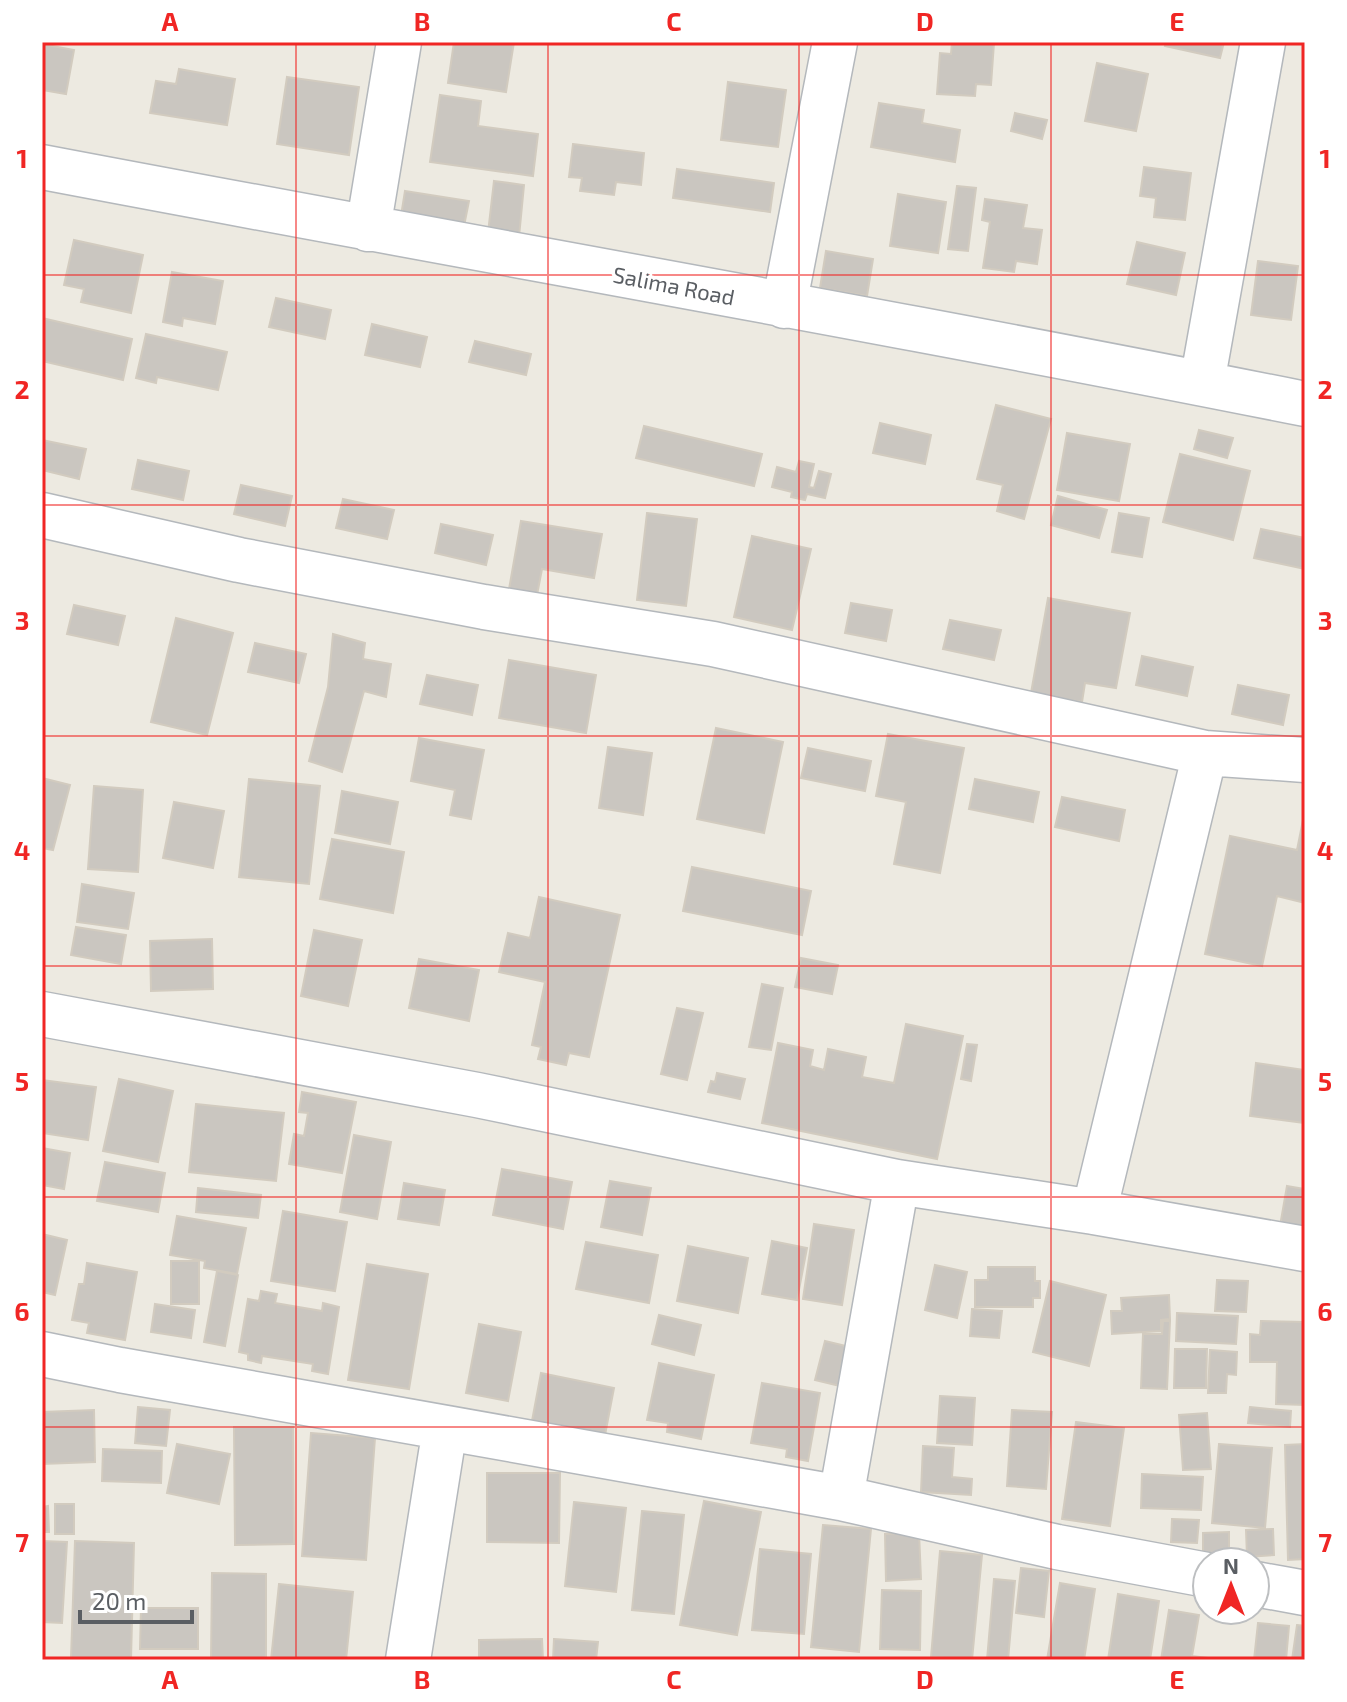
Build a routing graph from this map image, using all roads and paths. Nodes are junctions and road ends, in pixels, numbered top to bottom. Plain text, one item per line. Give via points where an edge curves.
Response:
1 (399, 42) edge
2 (835, 42) edge
3 (1263, 42) edge
4 (42, 167) edge
5 (368, 229) junction
6 (784, 306) junction
7 (1202, 383) junction
8 (1305, 404) edge
9 (42, 515) edge
10 (1205, 753) junction
11 (1305, 760) edge
12 (42, 1014) edge
13 (897, 1182) junction
14 (1094, 1212) junction
15 (1305, 1249) edge
16 (42, 1354) edge
17 (445, 1428) junction
18 (841, 1498) junction
19 (1191, 1572) edge
20 (1271, 1587) edge
21 (1305, 1593) edge
22 (408, 1660) edge

1 - 5 street
2 - 6 street
3 - 7 street
4 - 5 street, Salima Road
5 - 6 street, Salima Road
6 - 7 street, Salima Road
7 - 8 street, Salima Road
9 - 10 street via 239,560 713,644
10 - 11 street
10 - 14 street
12 - 13 street via 477,1095
13 - 14 street
13 - 18 street
14 - 15 street
16 - 17 street
17 - 18 street
17 - 22 street
18 - 19 street
20 - 21 street

